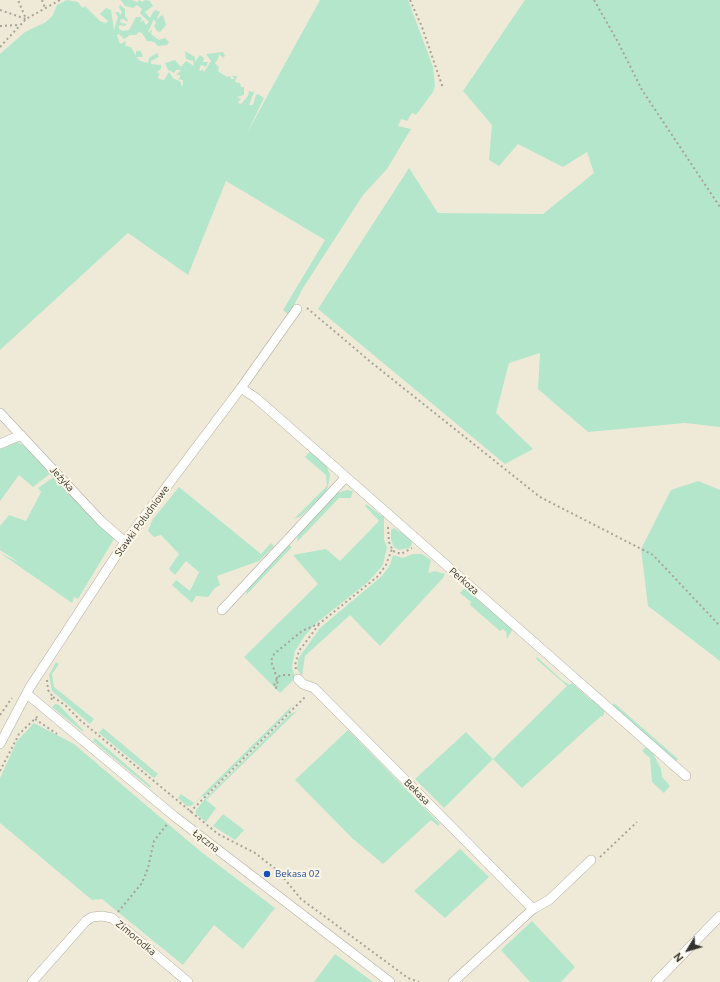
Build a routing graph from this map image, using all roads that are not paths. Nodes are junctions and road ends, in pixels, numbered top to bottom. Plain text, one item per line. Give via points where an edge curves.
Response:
1 (300, 311) road end
2 (241, 388) junction
3 (0, 413) edge
4 (21, 435) junction
5 (0, 444) edge
6 (346, 476) junction
7 (125, 542) junction
8 (222, 610) dead end
9 (298, 679) road end
10 (27, 694) junction
11 (0, 744) edge
12 (686, 776) dead end
13 (591, 860) road end
14 (533, 909) junction
15 (720, 916) edge
16 (32, 982) edge
17 (188, 982) edge
18 (390, 982) edge
19 (453, 982) edge
20 (656, 982) edge

1 - 2 street, Stawki Południowe
2 - 6 street, Perkoza
2 - 7 street, Stawki Południowe
3 - 4 street, Jeżyka
4 - 5 street
4 - 7 street, Jeżyka
6 - 8 street
6 - 12 street, Perkoza
7 - 10 street, Stawki Południowe
9 - 14 street, Bekasa via 314,688
10 - 11 street, Stawki Południowe
10 - 18 street, Łączna via 174,816
13 - 14 street via 549,900
14 - 19 street
15 - 20 street
16 - 17 street, Zimorodka via 86,921 99,916 112,918

